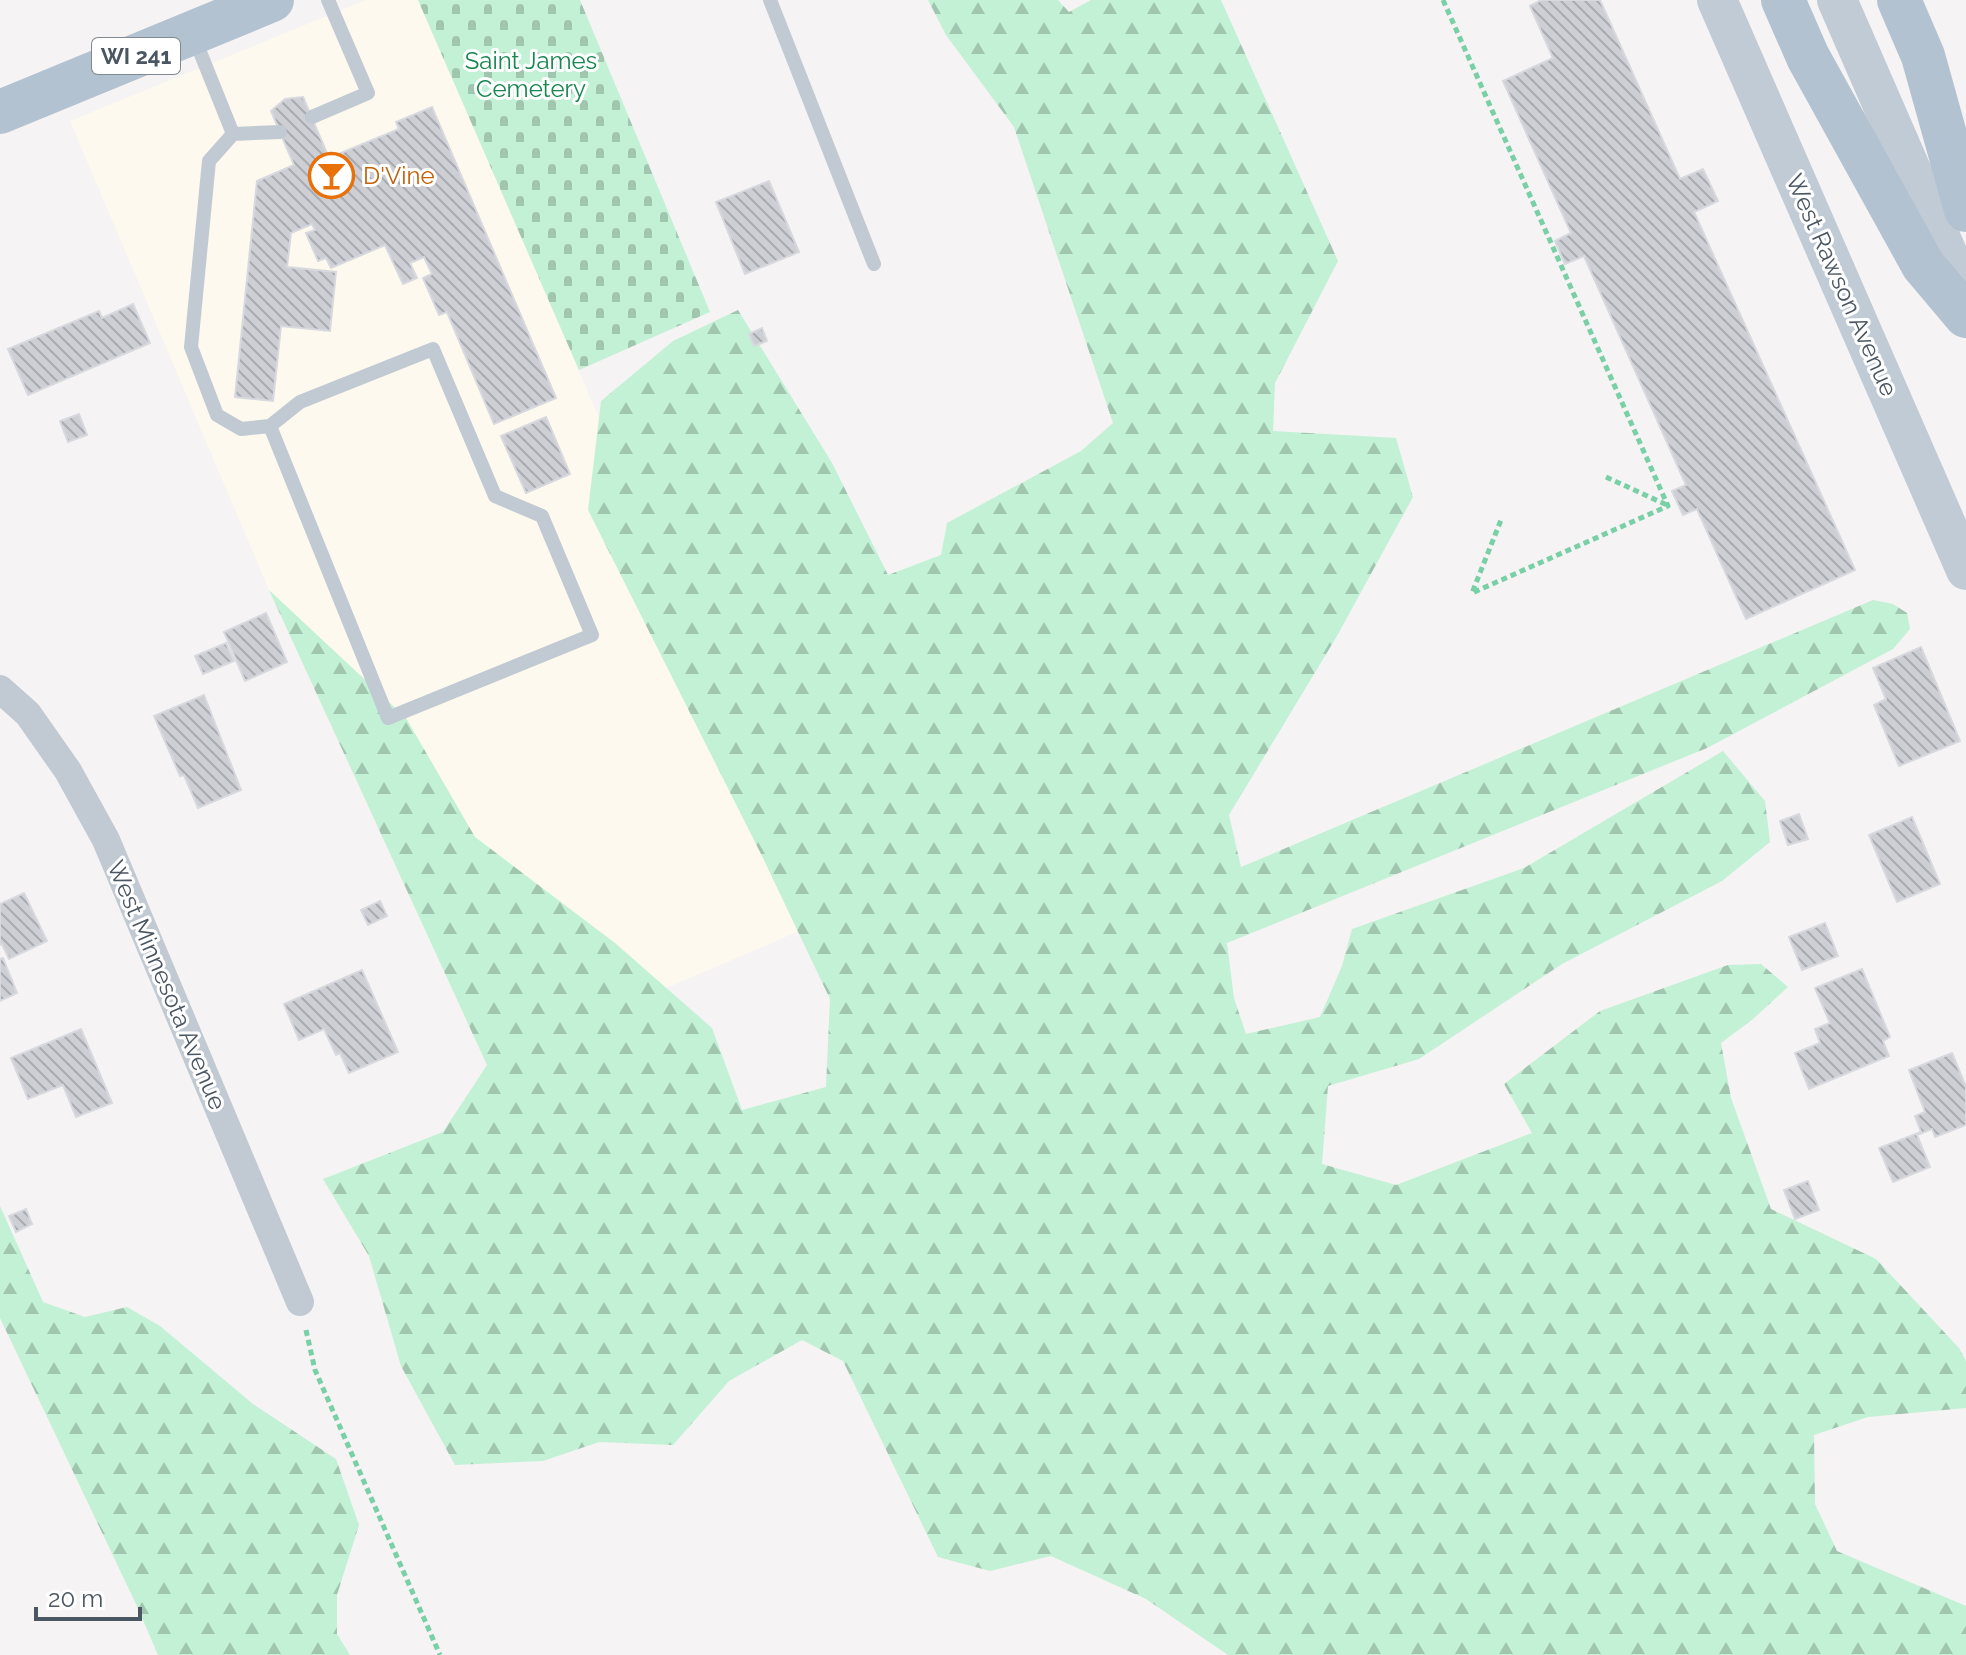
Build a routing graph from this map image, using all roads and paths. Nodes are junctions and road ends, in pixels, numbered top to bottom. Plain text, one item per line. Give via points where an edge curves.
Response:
1 (272, 0) edge
2 (328, 0) edge
3 (770, 0) edge
4 (1443, 0) edge
5 (1717, 0) edge
6 (1783, 0) edge
7 (1837, 0) edge
8 (1899, 0) edge
9 (192, 33) junction
10 (0, 112) edge
11 (312, 117) dead end
12 (280, 132) dead end
13 (233, 134) junction
14 (1966, 210) edge
15 (874, 264) dead end
16 (1966, 296) edge
17 (1966, 316) edge
18 (270, 426) junction
19 (1606, 477) dead end
20 (1668, 506) junction
21 (1501, 520) dead end
22 (1966, 570) edge
23 (0, 689) edge
24 (300, 1302) joint
25 (440, 1655) edge

1 - 9 main road, WI 241
2 - 11 lane via 368,93
3 - 15 lane
4 - 20 path
5 - 22 main road, West Rawson Avenue
6 - 17 main road via 1808,57 1923,265
7 - 16 main road
8 - 14 main road via 1923,56
9 - 10 main road, WI 241
9 - 13 lane
12 - 13 lane
13 - 18 lane via 209,161 191,347 217,415 241,429
18 - 18 lane via 300,402 433,349 495,496 542,516 592,635 388,718
19 - 20 path
20 - 21 path via 1472,593
23 - 24 street, West Minnesota Avenue via 28,714 68,771 106,840
24 - 25 path via 315,1370

